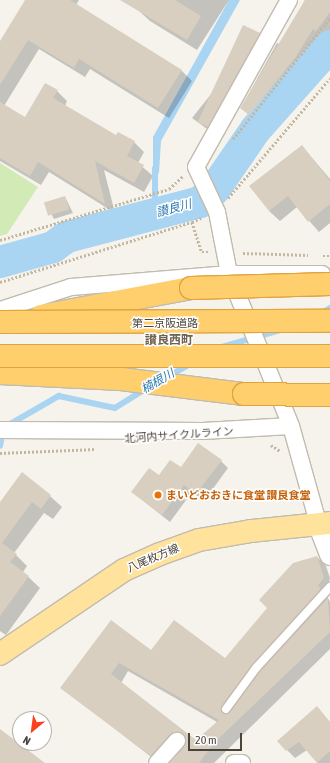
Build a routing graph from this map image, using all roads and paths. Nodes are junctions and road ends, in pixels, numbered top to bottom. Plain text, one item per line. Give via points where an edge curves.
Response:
1 (288, 0) edge
2 (330, 18) edge
3 (330, 78) edge
4 (227, 146) dead end
5 (197, 171) junction
6 (215, 209) junction
7 (192, 222) junction
8 (0, 240) edge
9 (222, 253) junction
10 (330, 256) edge
11 (229, 274) junction
12 (330, 274) edge
13 (0, 282) edge
14 (330, 284) edge
15 (0, 310) edge
16 (28, 319) dead end
17 (330, 321) edge
18 (0, 322) edge
19 (0, 356) edge
20 (330, 356) edge
21 (0, 373) edge
22 (330, 395) edge
23 (291, 426) junction
24 (0, 430) edge
25 (268, 443) dead end
26 (102, 449) dead end
27 (0, 453) edge
28 (283, 454) dead end
29 (325, 525) edge
30 (330, 555) edge
31 (330, 587) edge
32 (0, 654) edge
33 (226, 709) dead end
34 (177, 741) dead end
35 (157, 763) edge
36 (234, 763) edge
37 (242, 763) edge

1 - 5 street
2 - 4 path
3 - 6 path
5 - 6 street
5 - 8 path via 169,189
6 - 7 path
6 - 9 street
7 - 9 path via 202,252
7 - 13 path
9 - 10 path
9 - 11 street
11 - 12 street
11 - 15 street via 71,287
11 - 23 street
14 - 16 highway, bridge via 191,288
17 - 18 highway, 第二京阪道路, bridge
19 - 20 highway, bridge
21 - 22 highway, bridge via 121,379 244,394
23 - 24 street via 203,431
23 - 29 street
25 - 28 path
26 - 27 path
29 - 30 street
29 - 32 main road, 八尾枚方線 via 251,531 199,540 160,554 92,590
31 - 33 lane via 256,668
34 - 35 street
36 - 37 street

